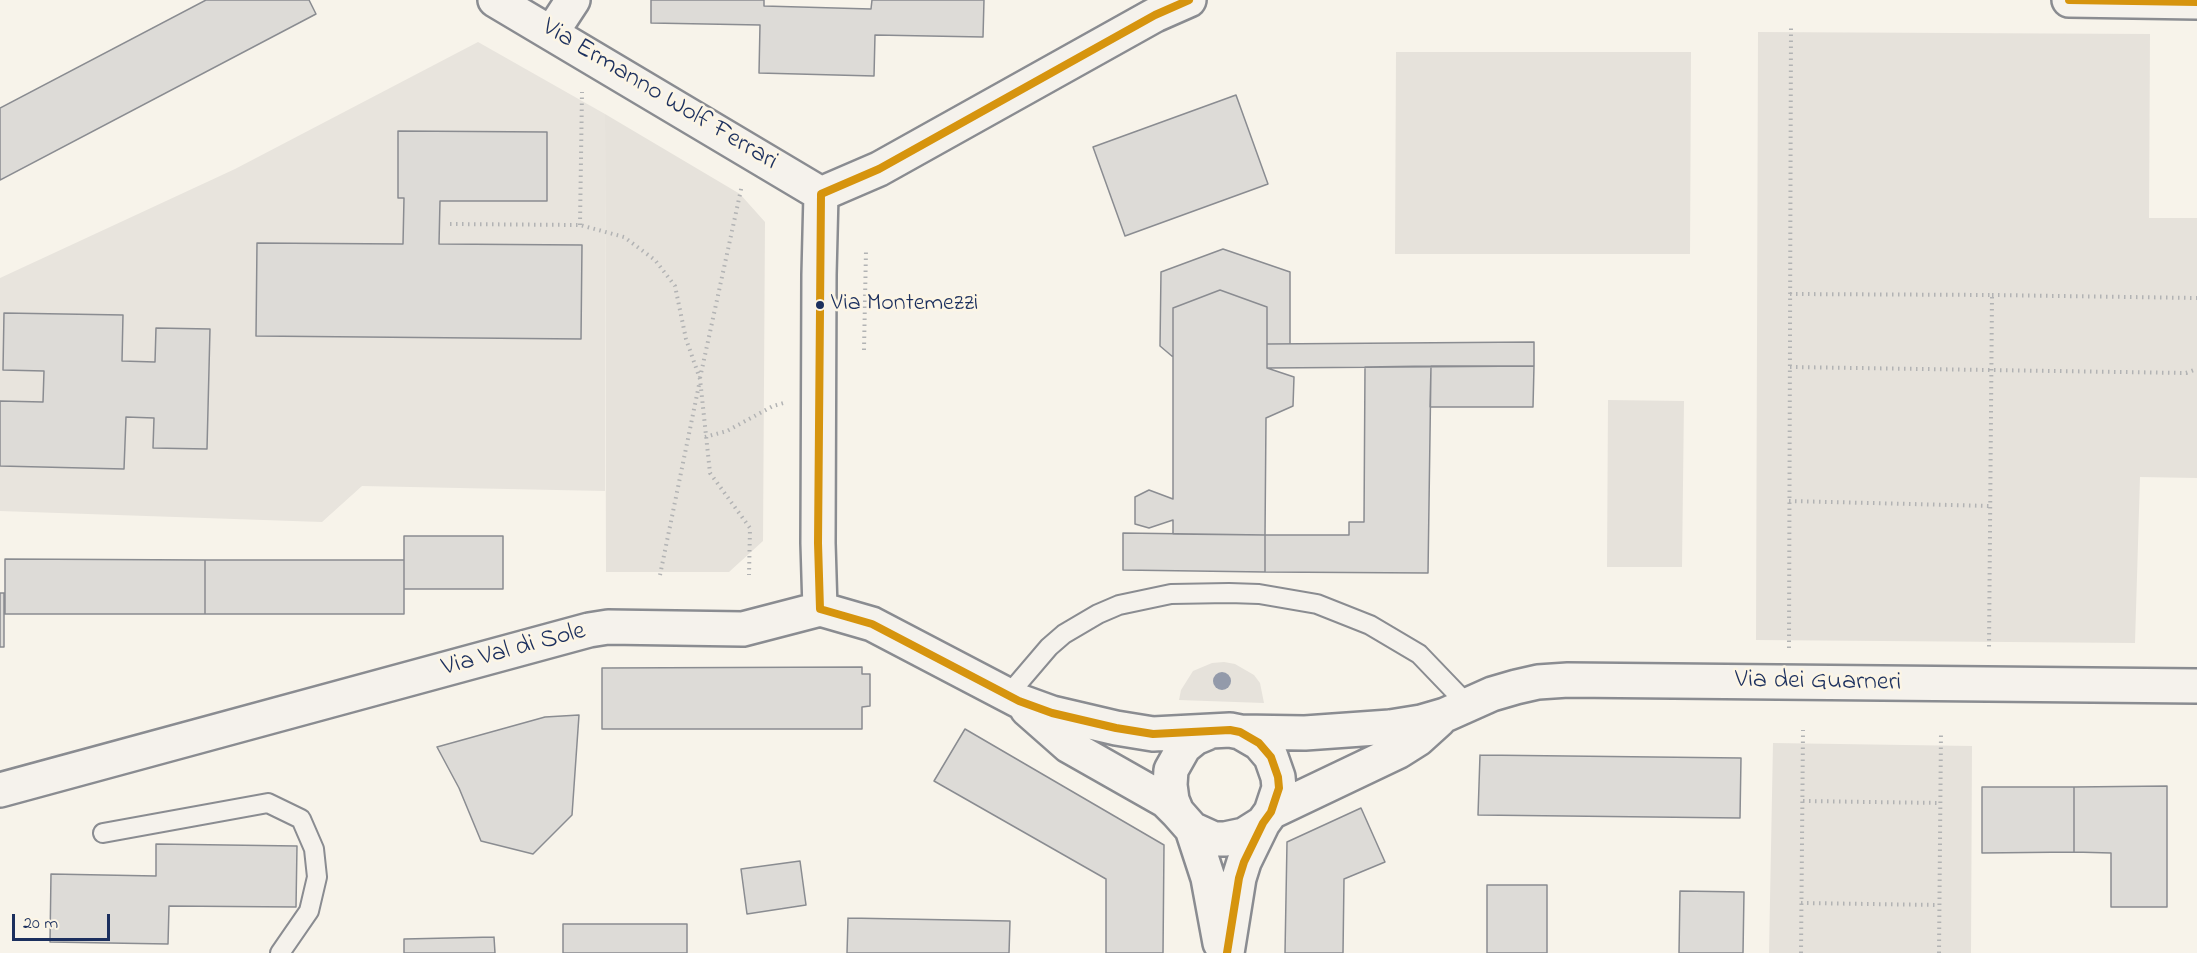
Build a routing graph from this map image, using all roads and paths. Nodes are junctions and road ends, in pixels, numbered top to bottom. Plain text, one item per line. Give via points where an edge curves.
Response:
1 (495, 0) edge
2 (573, 0) edge
3 (1189, 0) edge
4 (2069, 0) edge
5 (2197, 2) edge
6 (1791, 24) dead end
7 (552, 32) junction
8 (582, 92) dead end
9 (749, 150) junction
10 (822, 194) junction
11 (450, 224) dead end
12 (580, 225) junction
13 (867, 250) dead end
14 (1790, 294) junction
15 (1992, 295) junction
16 (2197, 298) edge
17 (864, 350) dead end
18 (1790, 367) junction
19 (2197, 369) edge
20 (1992, 370) junction
21 (700, 379) junction
22 (819, 394) junction
23 (705, 437) junction
24 (1789, 501) junction
25 (1990, 506) junction
26 (660, 574) dead end
27 (749, 575) dead end
28 (820, 609) junction
29 (1789, 648) dead end
30 (1989, 649) dead end
31 (2197, 686) edge
32 (1014, 698) junction
33 (1456, 710) junction
34 (1803, 730) dead end
35 (1941, 731) dead end
36 (1240, 732) junction
37 (1208, 733) junction
38 (0, 790) edge
39 (1803, 801) junction
40 (1940, 803) junction
41 (1267, 818) junction
42 (1184, 820) junction
43 (104, 832) dead end
44 (1802, 903) junction
45 (1940, 905) junction
46 (280, 953) edge
47 (1221, 953) edge
48 (1227, 953) edge
49 (1801, 953) edge
50 (1939, 953) edge

1 - 7 street, Via Ermanno Wolf Ferrari
2 - 7 street
3 - 10 street via 1155,15 879,169
4 - 5 street
6 - 14 path
7 - 9 street, Via Ermanno Wolf Ferrari
8 - 12 path
9 - 10 street, Via Ermanno Wolf Ferrari
9 - 21 path
10 - 22 street
11 - 12 path
12 - 21 path via 624,237 655,260 675,286 686,339
13 - 17 path
14 - 15 path
14 - 18 path
15 - 16 path
15 - 20 path
18 - 20 path
18 - 24 path
19 - 20 path via 2186,374
20 - 25 path
21 - 23 path
21 - 26 path
22 - 23 path via 773,406 727,431
22 - 28 street
23 - 27 path via 710,473 750,528
24 - 25 path
24 - 29 path
25 - 30 path
28 - 32 street via 872,624
28 - 38 street, Via Val di Sole via 743,629 589,630
31 - 33 street, Via dei Guarneri via 1568,680 1515,687
32 - 33 lane via 1049,647 1098,614 1119,605 1171,594 1222,592 1317,604 1370,625 1419,654
32 - 37 street via 1052,713 1116,728 1153,734
32 - 42 street via 1069,746 1166,801
33 - 36 street, Via dei Guarneri via 1390,727 1305,733
33 - 41 street, Via dei Guarneri via 1399,751
34 - 39 path
35 - 40 path
36 - 37 street
36 - 41 street via 1259,743 1275,766 1279,788
37 - 42 street via 1184,747 1172,770 1172,800
39 - 40 path
39 - 44 path
40 - 45 path
41 - 42 street via 1244,835 1225,840 1203,835
41 - 48 street via 1251,845 1239,879
42 - 47 street via 1208,878
43 - 46 lane via 268,803 301,819 314,849 317,877 309,911
44 - 45 path
44 - 49 path
45 - 50 path

